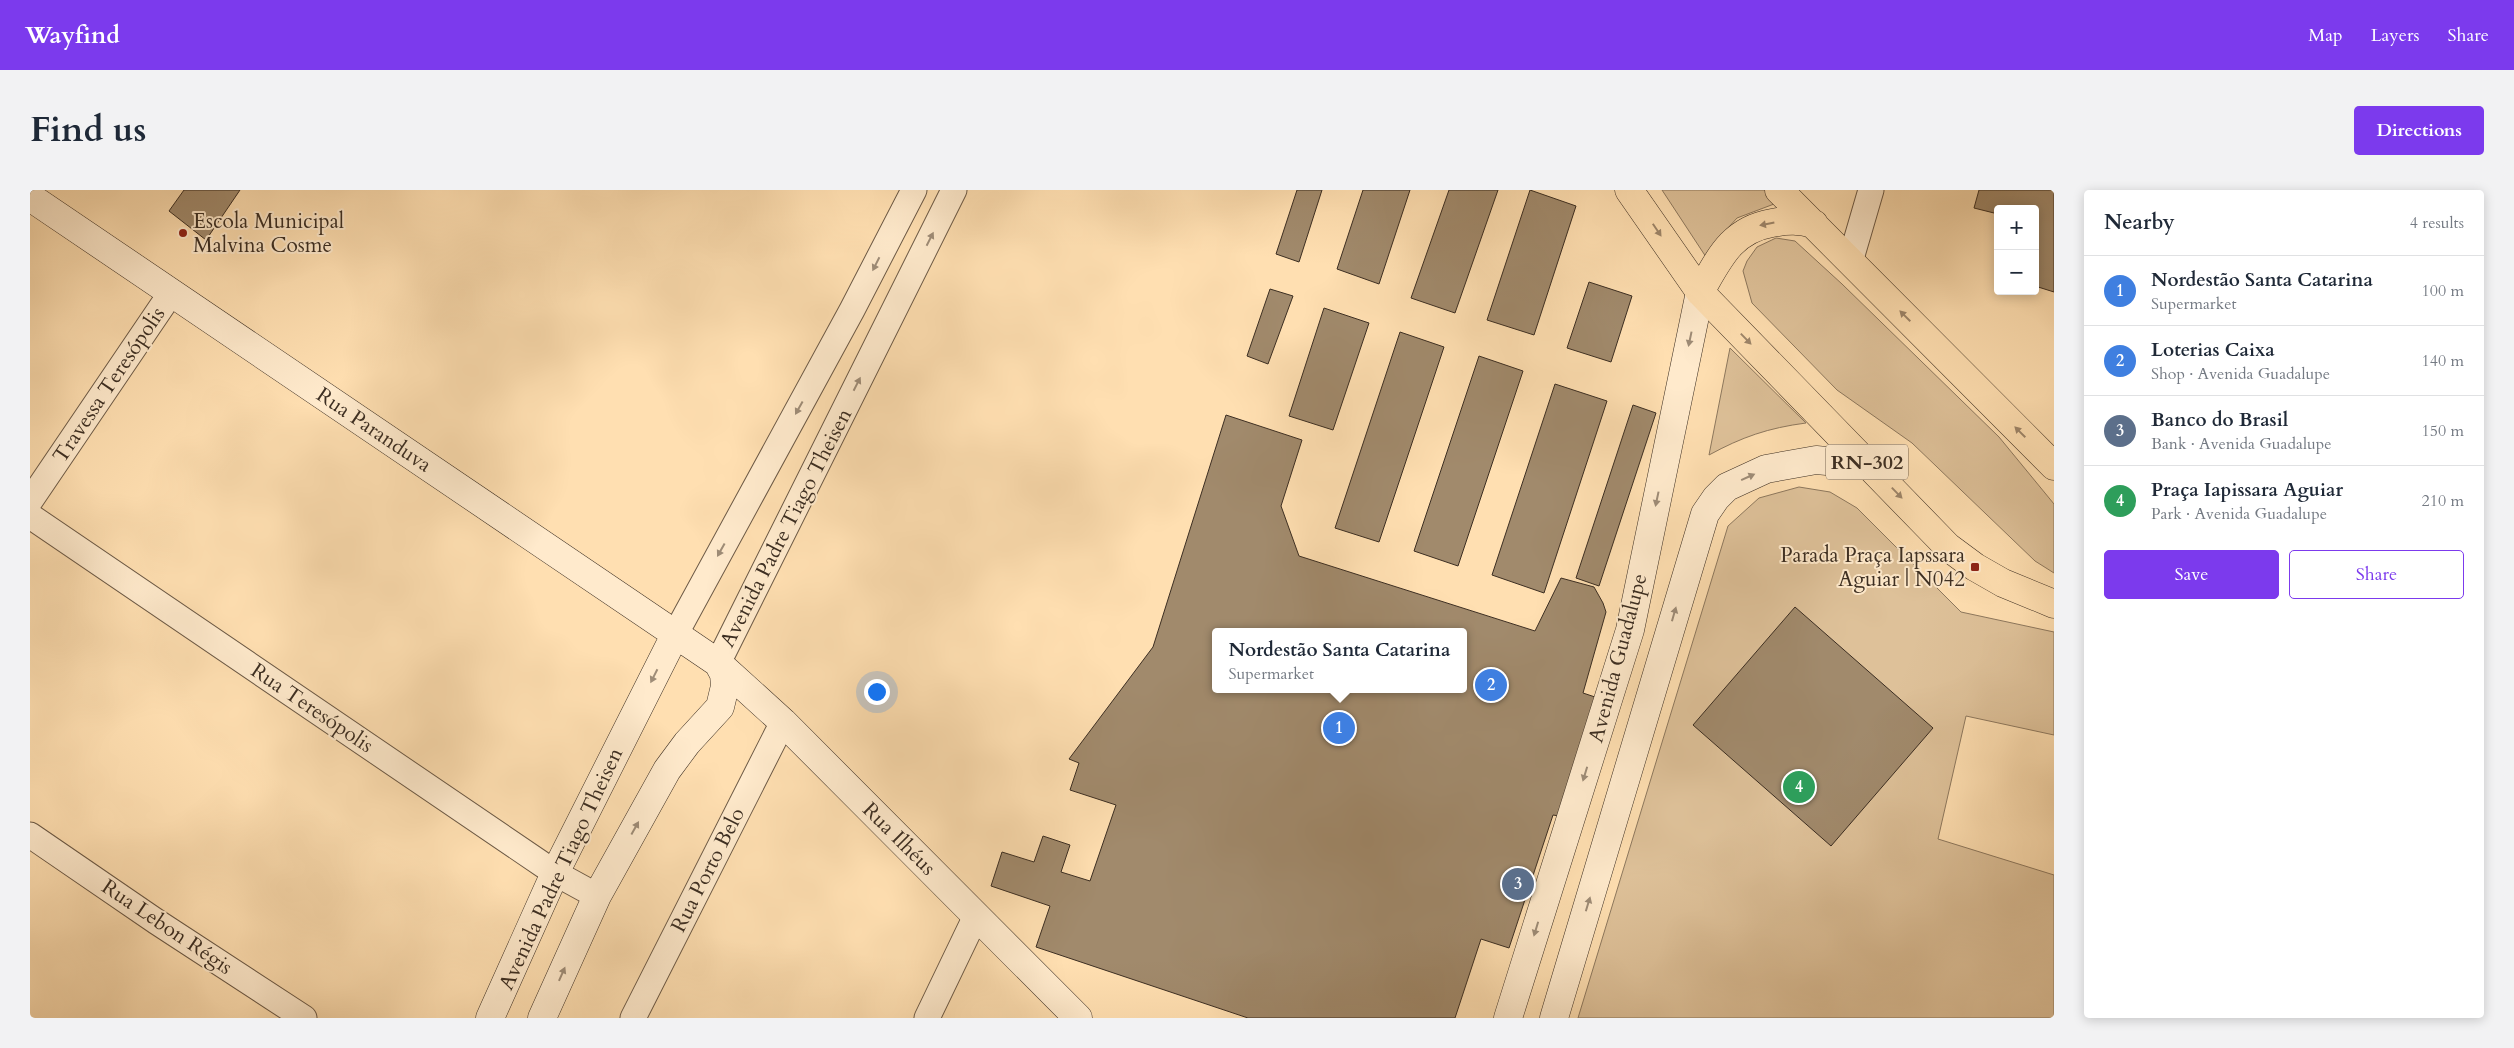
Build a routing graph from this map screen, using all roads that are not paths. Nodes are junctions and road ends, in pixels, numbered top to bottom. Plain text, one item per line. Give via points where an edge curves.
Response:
1 (914, 190) edge
2 (954, 190) edge
3 (1629, 190) edge
4 (1779, 190) edge
5 (1871, 190) edge
6 (30, 197) edge
7 (1814, 224) junction
8 (1850, 262) junction
9 (1700, 292) junction
10 (171, 293) junction
11 (1871, 466) junction
12 (2054, 466) edge
13 (30, 501) edge
14 (30, 516) edge
15 (2049, 598) edge
16 (1630, 630) junction
17 (676, 633) junction
18 (718, 663) junction
19 (783, 722) junction
20 (1628, 769) junction
21 (30, 835) edge
22 (555, 873) junction
23 (597, 896) junction
24 (976, 916) junction
25 (304, 1018) edge
26 (490, 1018) edge
27 (542, 1018) edge
28 (633, 1018) edge
29 (927, 1018) edge
30 (1078, 1018) edge
31 (1508, 1018) edge
32 (1554, 1018) edge

1 -> 17 street, Avenida Padre Tiago Theisen
18 -> 2 street, Avenida Padre Tiago Theisen
3 -> 9 main road, RN-302
4 - 7 main road
5 - 8 street
6 - 10 main road, Rua Paranduva
7 - 8 main road
7 -> 9 main road via 1794,219 1761,225 1741,233 1730,244
12 -> 8 main road
9 -> 11 main road, RN-302
9 -> 16 main road, Avenida Guadalupe
10 - 13 street, Travessa Teresópolis
10 - 17 main road, Rua Paranduva
11 -> 15 main road, RN-302 via 1948,547 1975,568 2004,583
20 -> 11 main road, Avenida Guadalupe via 1695,542 1705,514 1716,498 1727,487 1746,478 1788,464 1816,460
14 - 22 street, Rua Teresópolis
16 - 20 main road via 1644,637 1651,649 1625,739
16 -> 31 main road, Avenida Guadalupe
17 - 18 main road, Rua Paranduva
17 -> 22 main road, Avenida Padre Tiago Theisen
18 - 19 main road, Rua Ilhéus
23 -> 18 main road, Avenida Padre Tiago Theisen via 667,770 720,707 725,686 724,674
19 - 24 main road, Rua Ilhéus
19 - 28 street, Rua Porto Belo
32 -> 20 main road, Avenida Guadalupe
21 - 25 street, Rua Lebon Régis
22 - 23 street, Rua Teresópolis
22 - 26 main road, Avenida Padre Tiago Theisen
27 -> 23 main road, Avenida Padre Tiago Theisen
24 - 29 street
24 - 30 main road, Rua Ilhéus

